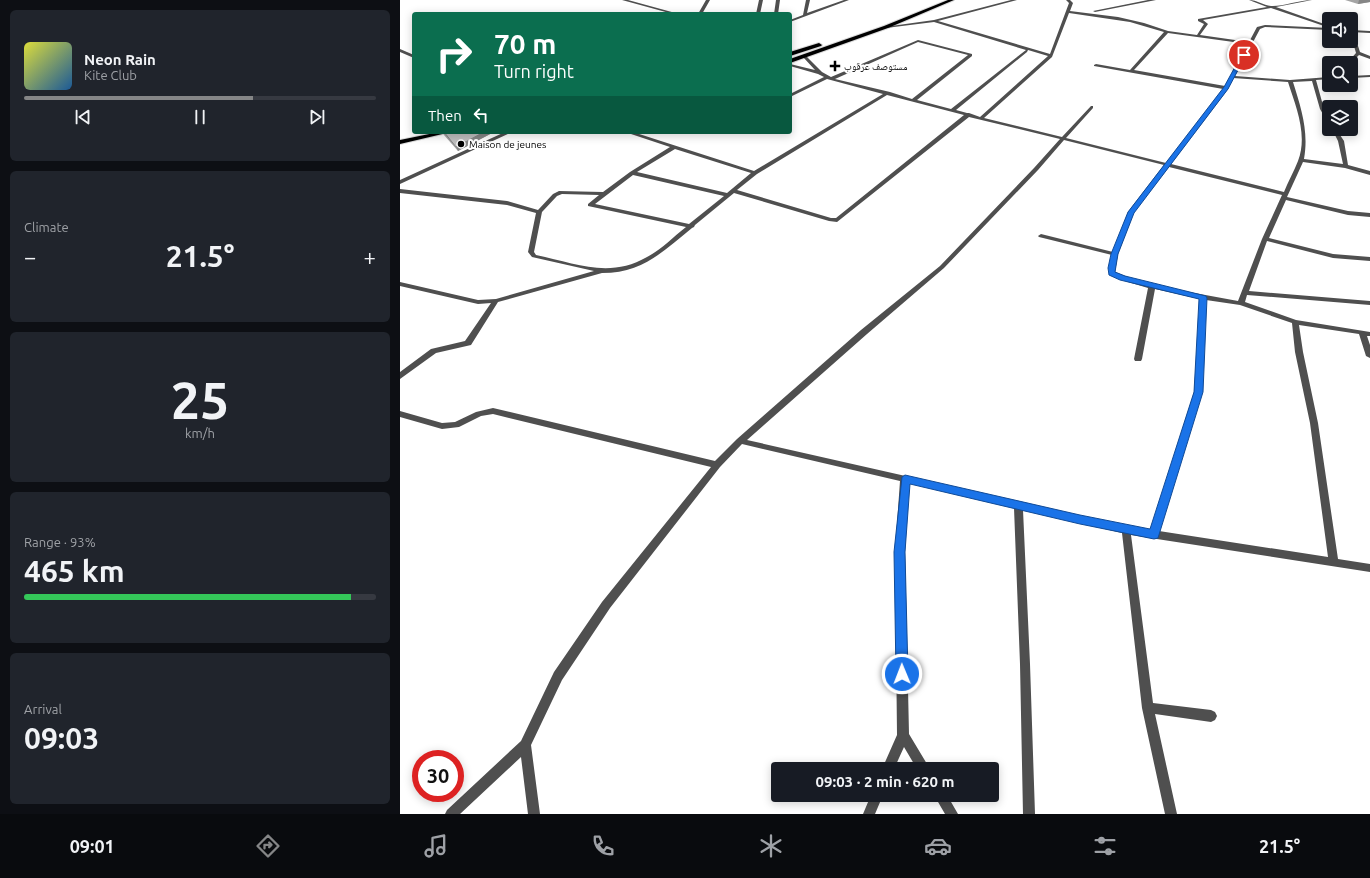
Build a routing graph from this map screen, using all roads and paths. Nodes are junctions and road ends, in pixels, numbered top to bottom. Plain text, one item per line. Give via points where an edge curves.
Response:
1 (624, 0) edge
2 (654, 0) edge
3 (708, 0) edge
4 (761, 0) edge
5 (778, 0) edge
6 (808, 0) edge
7 (847, 0) edge
8 (938, 0) edge
9 (952, 0) edge
10 (1014, 0) edge
11 (1068, 0) edge
12 (1154, 0) edge
13 (1252, 0) edge
14 (1310, 0) edge
15 (653, 7) junction
16 (1271, 7) junction
17 (1095, 11) dead end
18 (670, 12) edge
19 (701, 12) edge
20 (758, 12) edge
21 (776, 12) edge
22 (1068, 12) junction
23 (805, 15) junction
24 (792, 20) edge
25 (934, 20) junction
26 (1322, 25) edge
27 (886, 27) junction
28 (1322, 28) edge
29 (1358, 31) edge
30 (1167, 32) junction
31 (1370, 32) edge
32 (1198, 36) junction
33 (1250, 43) junction
34 (1357, 48) edge
35 (400, 50) edge
36 (1026, 51) dead end
37 (1358, 52) junction
38 (792, 53) edge
39 (412, 56) edge
40 (1051, 56) junction
41 (1355, 56) edge
42 (805, 57) junction
43 (1370, 58) edge
44 (792, 60) edge
45 (792, 66) edge
46 (1096, 66) dead end
47 (1131, 71) junction
48 (820, 73) junction
49 (1369, 76) edge
50 (1232, 77) junction
51 (1358, 77) edge
52 (829, 78) junction
53 (1322, 79) edge
54 (1314, 80) junction
55 (1290, 81) junction
56 (1226, 88) junction
57 (888, 93) junction
58 (792, 95) edge
59 (914, 100) junction
60 (1091, 107) dead end
61 (1322, 109) edge
62 (952, 110) junction
63 (969, 114) junction
64 (982, 117) junction
65 (412, 134) edge
66 (438, 134) edge
67 (505, 134) edge
68 (634, 134) edge
69 (400, 136) edge
70 (1338, 136) edge
71 (1064, 138) junction
72 (400, 142) edge
73 (673, 148) junction
74 (1301, 160) junction
75 (1168, 164) junction
76 (1346, 166) junction
77 (632, 173) junction
78 (755, 173) junction
79 (1370, 173) edge
80 (400, 182) edge
81 (400, 191) edge
82 (731, 193) junction
83 (604, 194) junction
84 (1284, 196) junction
85 (539, 212) junction
86 (1370, 215) edge
87 (692, 226) junction
88 (1041, 236) dead end
89 (1265, 239) junction
90 (1115, 254) junction
91 (1370, 259) edge
92 (600, 271) junction
93 (400, 284) edge
94 (1152, 286) junction
95 (1246, 293) junction
96 (1203, 298) junction
97 (496, 301) junction
98 (1241, 303) junction
99 (1370, 303) edge
100 (1295, 322) junction
101 (1366, 334) edge
102 (1370, 356) edge
103 (1138, 359) dead end
104 (400, 376) edge
105 (400, 414) edge
106 (740, 442) junction
107 (718, 465) junction
108 (905, 479) junction
109 (1018, 506) junction
110 (1126, 530) junction
111 (1154, 534) junction
112 (1333, 561) junction
113 (1370, 568) edge
114 (1148, 708) junction
115 (1211, 716) dead end
116 (903, 735) junction
117 (525, 745) junction
118 (891, 762) edge
119 (920, 762) edge
120 (874, 802) edge
121 (944, 802) edge
122 (451, 814) edge
123 (534, 814) edge
124 (869, 814) edge
125 (952, 814) edge
126 (1029, 814) edge
127 (1171, 814) edge

1 - 15 street
2 - 15 street
3 - 19 street
4 - 20 street
5 - 21 street
6 - 23 street
7 - 23 street
8 - 38 main road
9 - 27 main road
10 - 25 street
11 - 22 street via 1071,3
12 - 17 street
13 - 16 street
14 - 16 street
15 - 18 street
16 - 26 street
16 - 32 street via 1199,20 1206,24
22 - 30 street via 1145,23
22 - 40 street
23 - 24 street
25 - 27 street
25 - 40 street
27 - 42 main road
28 - 33 street via 1265,26 1258,28
29 - 31 street
30 - 32 street
30 - 47 street
32 - 33 street
33 - 50 street
34 - 37 street
35 - 39 street
36 - 62 street
37 - 41 street
37 - 43 street
40 - 64 street
42 - 44 main road
42 - 48 street
45 - 48 street
46 - 47 street
47 - 56 street
48 - 52 street
49 - 51 street
50 - 55 street
50 - 56 street
52 - 57 street
52 - 58 street
52 - 59 street via 918,41 971,55
53 - 54 street
54 - 55 street
54 - 61 street
55 - 74 street via 1303,122 1304,148
56 - 75 street
57 - 59 street
57 - 78 street
59 - 62 street
60 - 71 street
62 - 63 street
63 - 64 street
63 - 82 street via 837,220
64 - 71 street
65 - 69 main road
66 - 72 main road
67 - 80 street
68 - 73 street
70 - 76 street
71 - 75 street
71 - 106 street via 942,267
73 - 77 street
73 - 78 street
74 - 76 street
74 - 84 street
75 - 84 street
75 - 90 street via 1131,212
76 - 79 street
77 - 82 street
77 - 83 street
78 - 82 street
81 - 85 street via 507,203
82 - 87 street
83 - 85 street via 561,192
83 - 87 street via 590,205
84 - 86 street via 1348,213
84 - 89 street
85 - 92 street via 531,252 534,256
87 - 92 street via 651,258 609,272
88 - 90 street
89 - 91 street via 1333,256
89 - 95 street
90 - 94 street via 1112,273
92 - 97 street
93 - 97 street via 478,302
94 - 96 street
94 - 103 street
95 - 98 street
95 - 99 street
96 - 98 street
96 - 111 street via 1198,392
97 - 104 street via 468,343 434,351
98 - 100 street
100 - 101 street
100 - 112 street via 1314,423
101 - 102 street
105 - 107 street via 442,426 456,425 479,414 493,411
106 - 107 street
106 - 108 street
107 - 117 street via 606,605 558,676
108 - 109 street
108 - 116 street via 900,552
109 - 110 street
109 - 126 street
110 - 111 street
110 - 114 street
111 - 112 street
112 - 113 street
114 - 115 street
114 - 127 street
116 - 118 street
116 - 119 street
117 - 122 street
117 - 123 street
120 - 124 street
121 - 125 street

